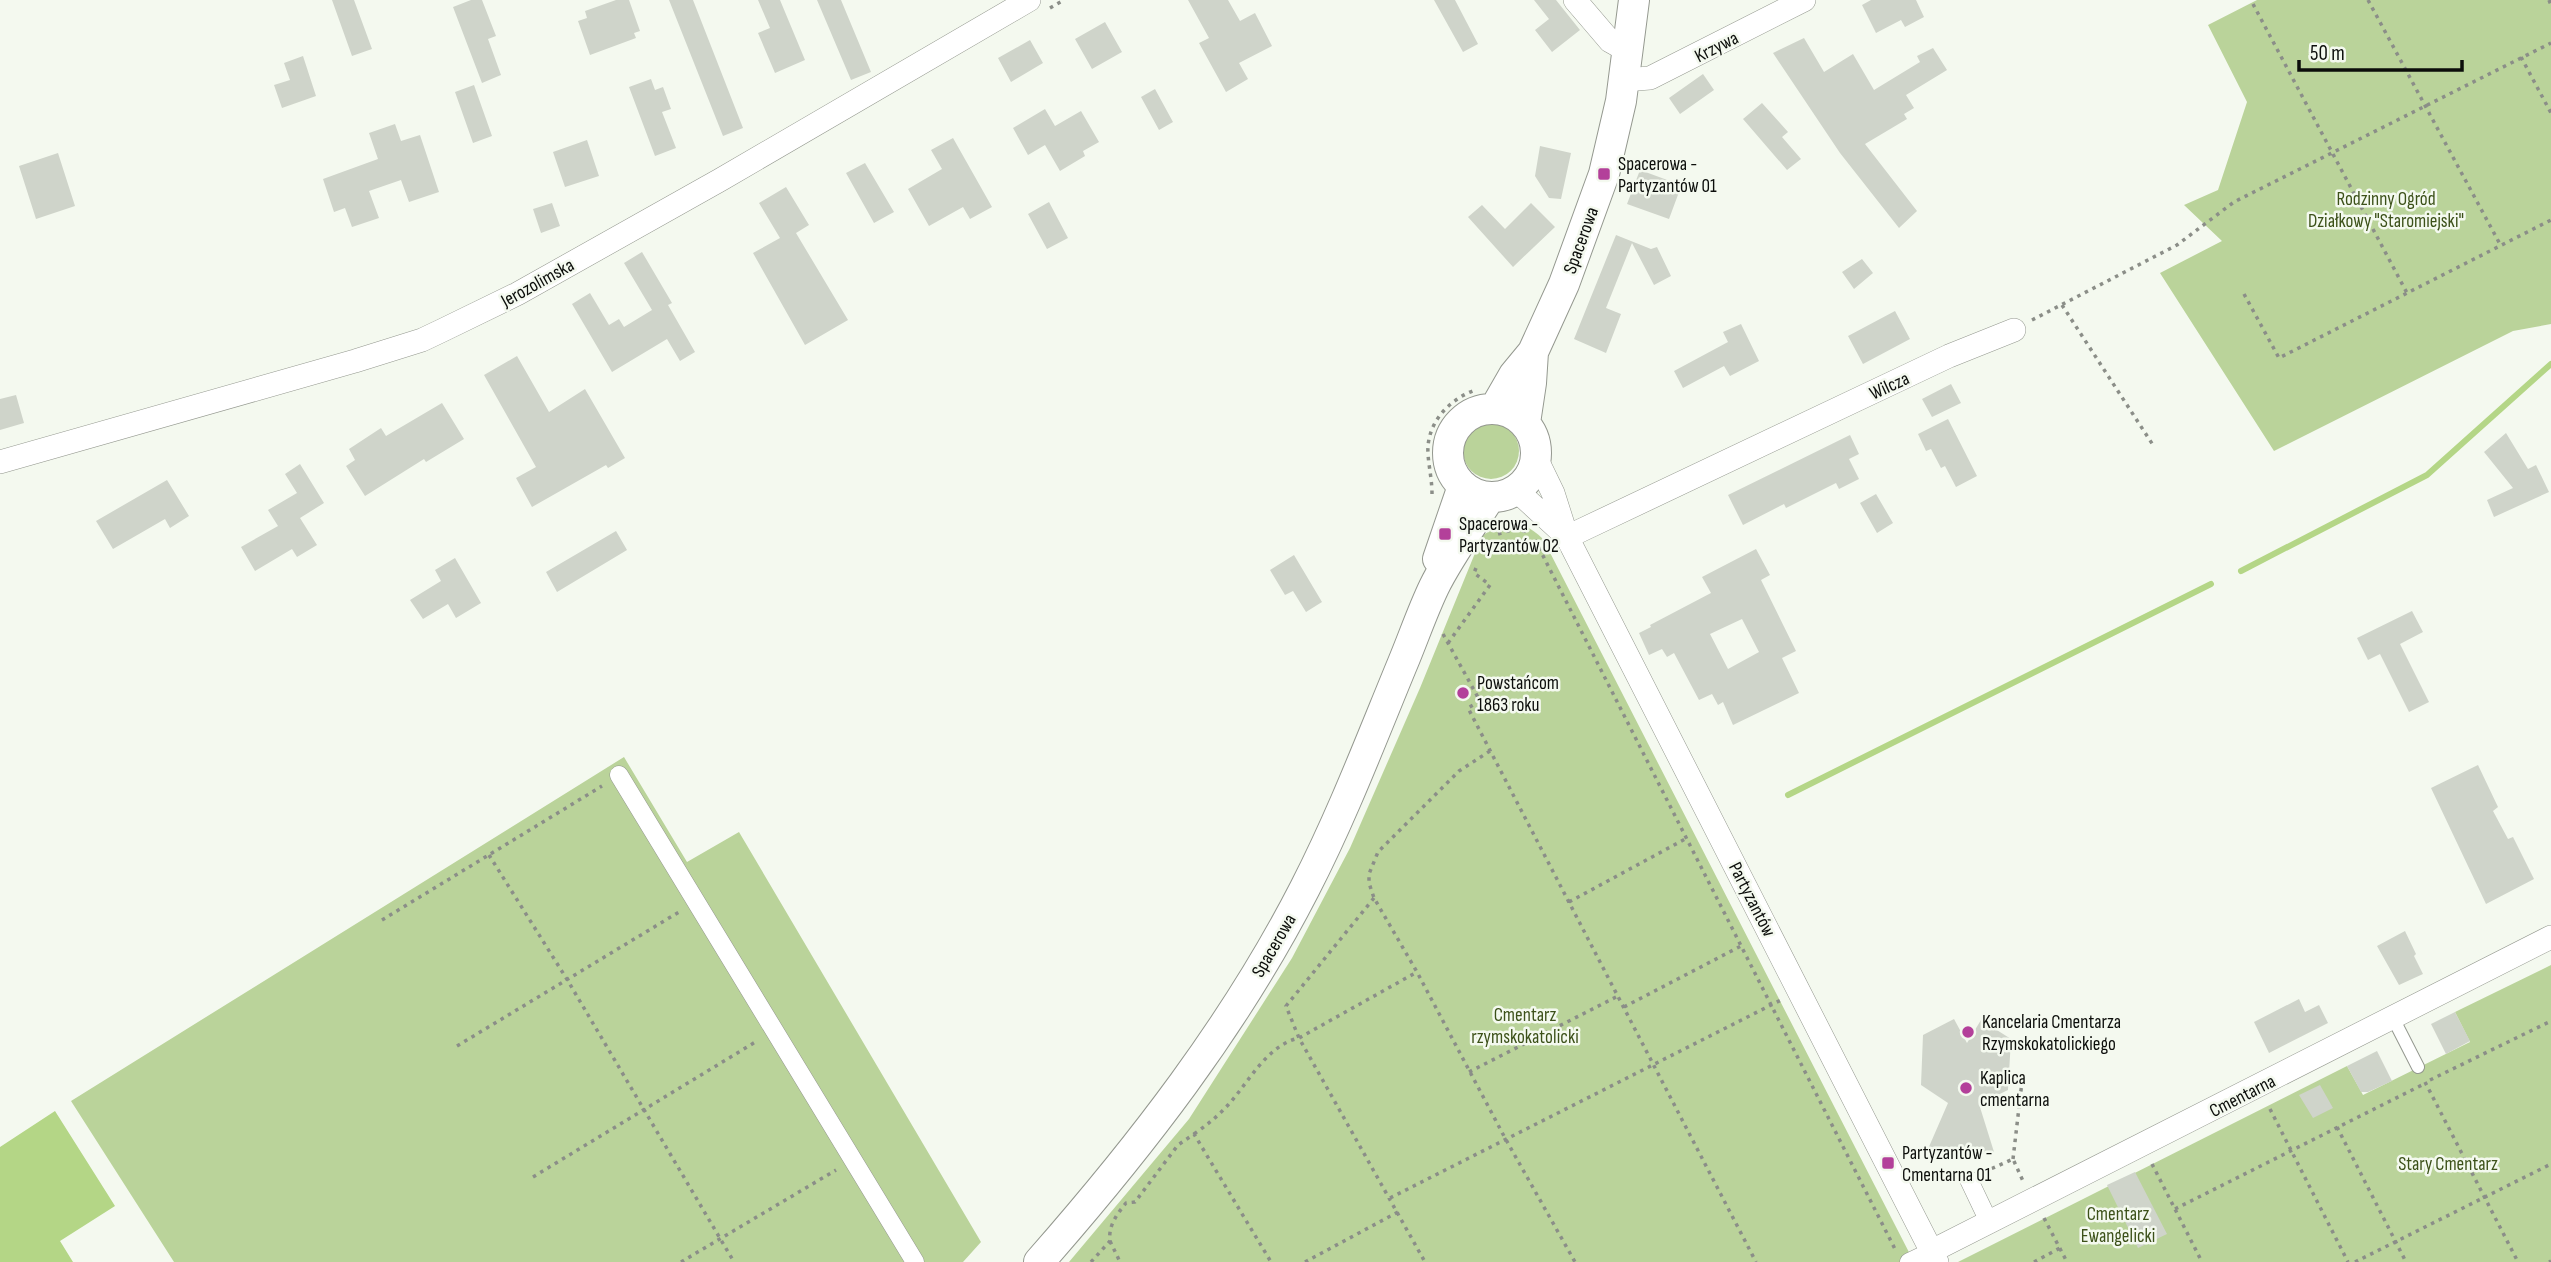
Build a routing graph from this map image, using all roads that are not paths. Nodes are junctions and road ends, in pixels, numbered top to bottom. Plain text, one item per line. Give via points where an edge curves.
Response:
1 (1029, 0) edge
2 (1575, 0) edge
3 (1634, 0) edge
4 (1804, 0) edge
5 (1626, 65) junction
6 (2014, 330) road end
7 (1533, 352) junction
8 (1487, 398) junction
9 (1525, 423) junction
10 (1536, 458) junction
11 (0, 461) edge
12 (1490, 491) junction
13 (1567, 537) junction
14 (619, 775) road end
15 (2551, 937) edge
16 (2393, 1018) junction
17 (2418, 1068) road end
18 (1974, 1177) road end
19 (1989, 1222) junction
20 (1934, 1256) edge
21 (915, 1262) edge
22 (1039, 1262) edge
23 (1909, 1262) edge

1 - 11 street, Jerozolimska via 517,294 433,335
2 - 5 street
3 - 5 street, Spacerowa
4 - 5 street, Krzywa via 1650,78
5 - 7 street, Spacerowa via 1604,174 1564,284
6 - 13 street, Wilcza via 1956,353
7 - 8 street, Spacerowa
7 - 9 street, Spacerowa
8 - 9 street
8 - 12 street via 1481,410 1458,424 1448,449 1454,476
9 - 10 street via 1532,433
10 - 12 street via 1530,477
10 - 13 street, Partyzantów
12 - 13 street, Partyzantów
12 - 22 street, Spacerowa via 1445,534 1435,585 1344,806 1268,956 1184,1083
13 - 20 street, Partyzantów
14 - 21 street
15 - 16 street, Cmentarna
16 - 17 lane
16 - 19 street, Cmentarna
18 - 19 street
19 - 20 street, Cmentarna
20 - 23 street

